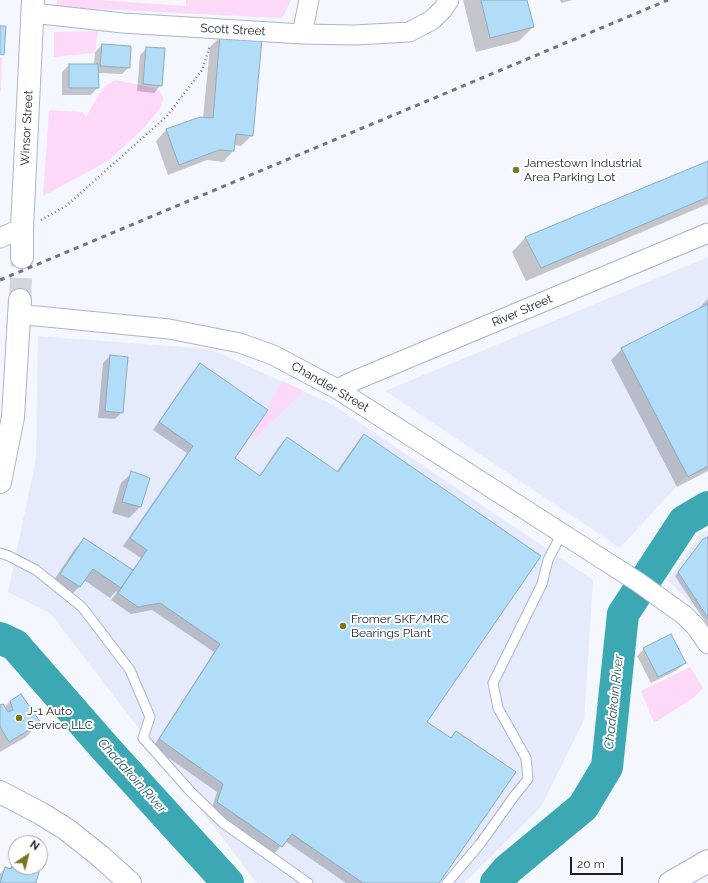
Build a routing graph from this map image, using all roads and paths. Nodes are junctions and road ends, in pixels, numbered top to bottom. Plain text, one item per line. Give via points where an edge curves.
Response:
1 (308, 0) edge
2 (449, 0) edge
3 (32, 6) edge
4 (216, 29) junction
5 (302, 34) junction
6 (22, 228) junction
7 (708, 233) edge
8 (0, 238) edge
9 (22, 257) tunnel mouth
10 (19, 308) joint
11 (337, 389) junction
12 (0, 482) edge
13 (562, 532) junction
14 (0, 553) edge
15 (708, 644) edge
16 (0, 792) edge
17 (708, 861) edge
18 (130, 883) edge
19 (308, 883) edge
20 (447, 883) edge
21 (670, 883) edge

1 - 5 street
2 - 5 street, Scott Street via 432,20 409,32
3 - 4 street, Scott Street via 123,23
3 - 6 street, Winsor Street
4 - 5 street, Scott Street
4 - 6 path via 202,70 167,116 66,206
6 - 8 street
6 - 9 street, Winsor Street
7 - 11 street, River Street
10 - 11 street, Chandler Street via 37,316 169,329 232,342 273,355
10 - 12 street via 13,417
11 - 13 street, Chandler Street
13 - 15 street, Chandler Street via 684,615
13 - 20 lane via 548,560 542,584 493,683 498,708 526,758 528,779 480,844
14 - 19 lane via 36,570 82,607 130,670 150,717 143,738 190,791 223,823
16 - 18 street via 66,828
17 - 21 street

